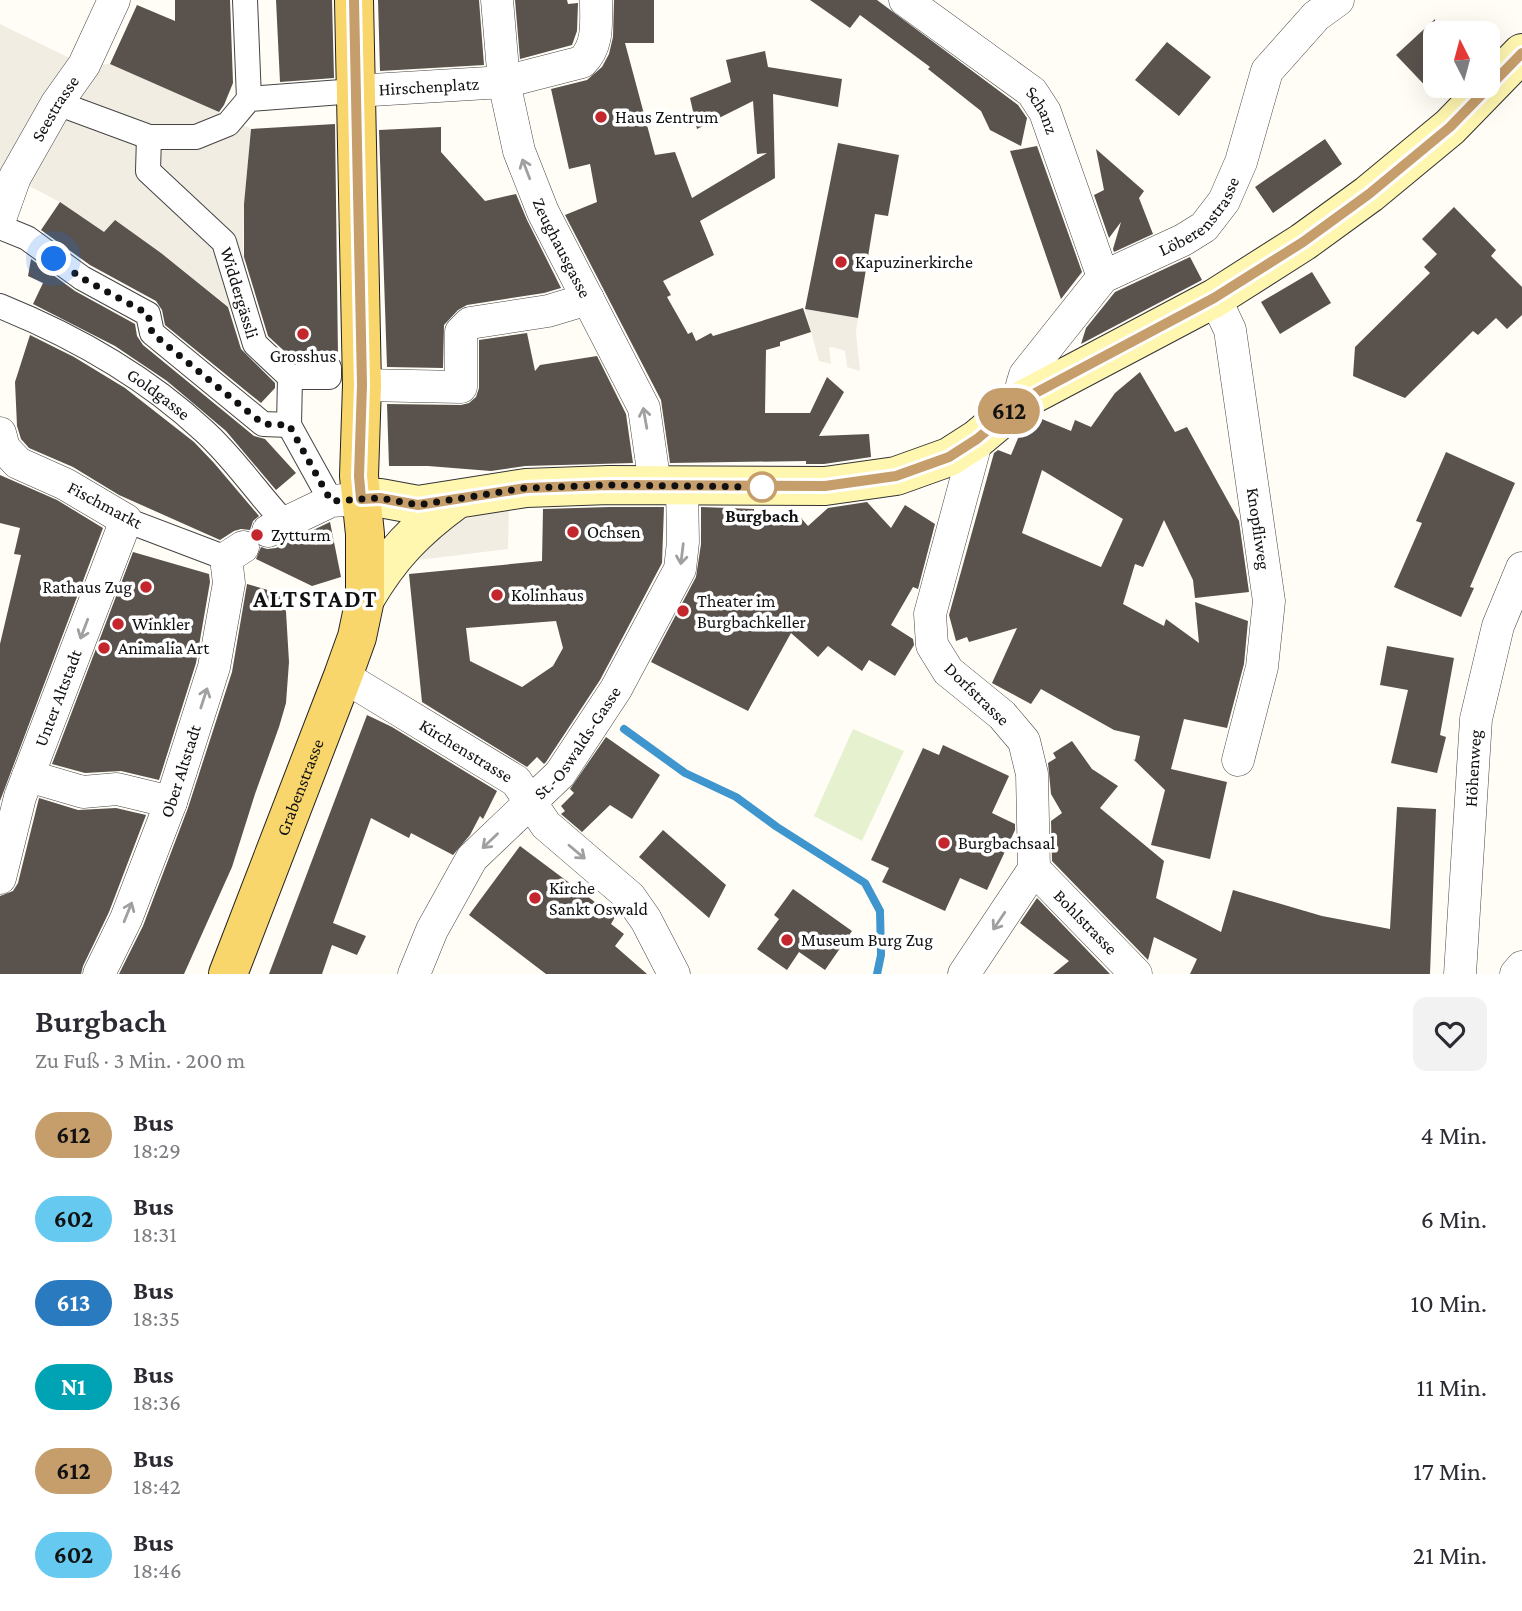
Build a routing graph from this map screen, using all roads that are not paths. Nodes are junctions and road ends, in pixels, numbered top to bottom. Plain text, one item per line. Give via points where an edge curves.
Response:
1 (114, 0) edge
2 (244, 0) edge
3 (354, 0) edge
4 (497, 0) edge
5 (596, 0) edge
6 (905, 0) edge
7 (1338, 0) edge
8 (1522, 53) edge
9 (504, 82) junction
10 (355, 91) junction
11 (249, 99) junction
12 (57, 103) junction
13 (149, 137) junction
14 (0, 219) edge
15 (0, 227) edge
16 (1102, 277) junction
17 (1214, 298) junction
18 (588, 299) junction
19 (0, 306) edge
20 (290, 377) junction
21 (345, 377) junction
22 (1026, 398) junction
23 (289, 425) junction
24 (0, 433) edge
25 (977, 439) junction
26 (669, 486) junction
27 (346, 500) junction
28 (456, 500) junction
29 (126, 520) junction
30 (256, 540) junction
31 (1522, 568) edge
32 (365, 599) junction
33 (343, 676) junction
34 (1238, 760) dead end
35 (28, 776) junction
36 (171, 802) junction
37 (529, 804) junction
38 (1034, 869) junction
39 (0, 878) edge
40 (1522, 967) edge
41 (99, 974) edge
42 (228, 974) edge
43 (414, 974) edge
44 (674, 974) edge
45 (964, 974) edge
46 (1136, 974) edge
47 (1460, 974) edge
48 (1516, 974) edge

1 - 12 street, Seestrasse via 84,65
2 - 11 street
3 - 10 main road, Grabenstrasse
4 - 9 street, Zeughausgasse
5 - 9 street, Hirschenplatz via 595,42 582,62
6 - 16 street, Schanz via 1032,92 1045,111
7 - 16 street, Löberenstrasse via 1316,16 1267,71 1241,162 1224,201 1204,227
8 - 17 main road via 1450,127 1369,194
9 - 10 street, Hirschenplatz
18 -> 9 street, Zeughausgasse via 543,212 524,163
10 - 11 street
10 - 21 main road, Grabenstrasse
11 - 13 street via 228,124 196,137
12 - 13 street
12 - 14 street, Seestrasse via 15,177
13 - 20 street, Widdergässli via 148,172 224,242 255,344
15 - 23 street via 27,238 82,278 148,314 152,333 263,424
16 - 22 street, Löberenstrasse via 1025,374
17 - 22 main road
17 - 34 street, Knopfliweg via 1230,330 1269,601 1262,667
18 - 21 street via 470,323 461,332 461,387
26 -> 18 street, Zeughausgasse via 644,408
19 - 30 street, Goldgasse via 102,355 204,431
20 - 21 street
20 - 23 street
21 - 27 main road, Grabenstrasse via 359,476
22 - 25 main road
23 - 27 street
24 - 29 street, Fischmarkt via 4,447 18,463
25 - 26 main road via 949,457 896,476 825,486
25 - 38 street, Dorfstrasse via 929,614 932,645 948,671 1002,715 1024,741 1031,774
26 - 28 main road via 526,488
26 -> 37 street, St.-Oswalds-Gasse via 683,542 680,569 616,689 560,774
27 - 28 main road via 380,498 418,505
27 - 30 street
27 - 32 main road, Grabenstrasse via 365,534
28 - 32 main road via 403,544
29 - 30 street, Fischmarkt
29 -> 35 street, Unter Altstadt
36 -> 30 street, Ober Altstadt via 214,667 229,583
31 - 47 street, Höhenweg via 1498,626 1476,719
32 - 33 main road, Grabenstrasse
33 - 37 street, Kirchenstrasse via 516,781
33 - 42 main road, Grabenstrasse
35 - 36 street via 83,792 117,789
35 - 39 street, Unter Altstadt
41 -> 36 street, Ober Altstadt via 126,919
37 -> 43 street, St.-Oswalds-Gasse via 472,859 432,930
37 -> 44 street, Kirchenstrasse via 545,825 630,897
38 -> 45 street
38 - 46 street, Bohlstrasse
40 - 48 street

